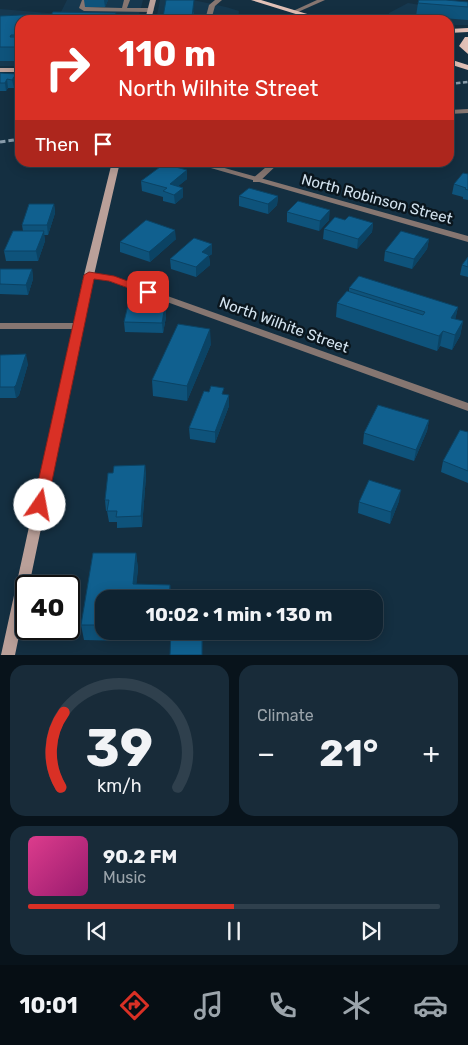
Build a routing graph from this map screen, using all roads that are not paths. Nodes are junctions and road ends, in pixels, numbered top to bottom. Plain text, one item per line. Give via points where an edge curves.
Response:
1 (85, 0) edge
2 (127, 0) edge
3 (153, 0) edge
4 (219, 0) edge
5 (254, 0) edge
6 (322, 0) edge
7 (266, 1) edge
8 (124, 10) junction
9 (151, 10) junction
10 (296, 11) junction
11 (150, 15) edge
12 (209, 15) edge
13 (308, 15) edge
14 (454, 28) edge
15 (468, 29) edge
16 (454, 30) edge
17 (468, 39) edge
18 (468, 52) edge
19 (454, 63) edge
20 (468, 68) edge
21 (0, 70) edge
22 (15, 70) edge
23 (468, 111) edge
24 (454, 112) edge
25 (115, 167) edge
26 (210, 167) edge
27 (271, 167) edge
28 (256, 180) junction
29 (468, 239) edge
30 (89, 275) junction
31 (0, 326) edge
32 (78, 326) junction
33 (468, 408) edge
34 (0, 654) edge
35 (8, 655) edge

1 - 8 street via 84,9
2 - 8 street
3 - 9 street
4 - 12 street
5 - 7 main road
6 - 10 street
7 - 10 main road
8 - 9 street
9 - 11 street
10 - 13 main road
14 - 15 main road
15 - 16 main road
17 - 18 main road via 463,46
19 - 20 main road
21 - 22 street
23 - 24 street
25 - 30 street
26 - 28 street, North Robinson Street
27 - 28 street
28 - 29 street, North Robinson Street
30 - 32 street
30 - 33 street, North Wilhite Street via 111,279
31 - 32 street
32 - 35 street
34 - 35 street

